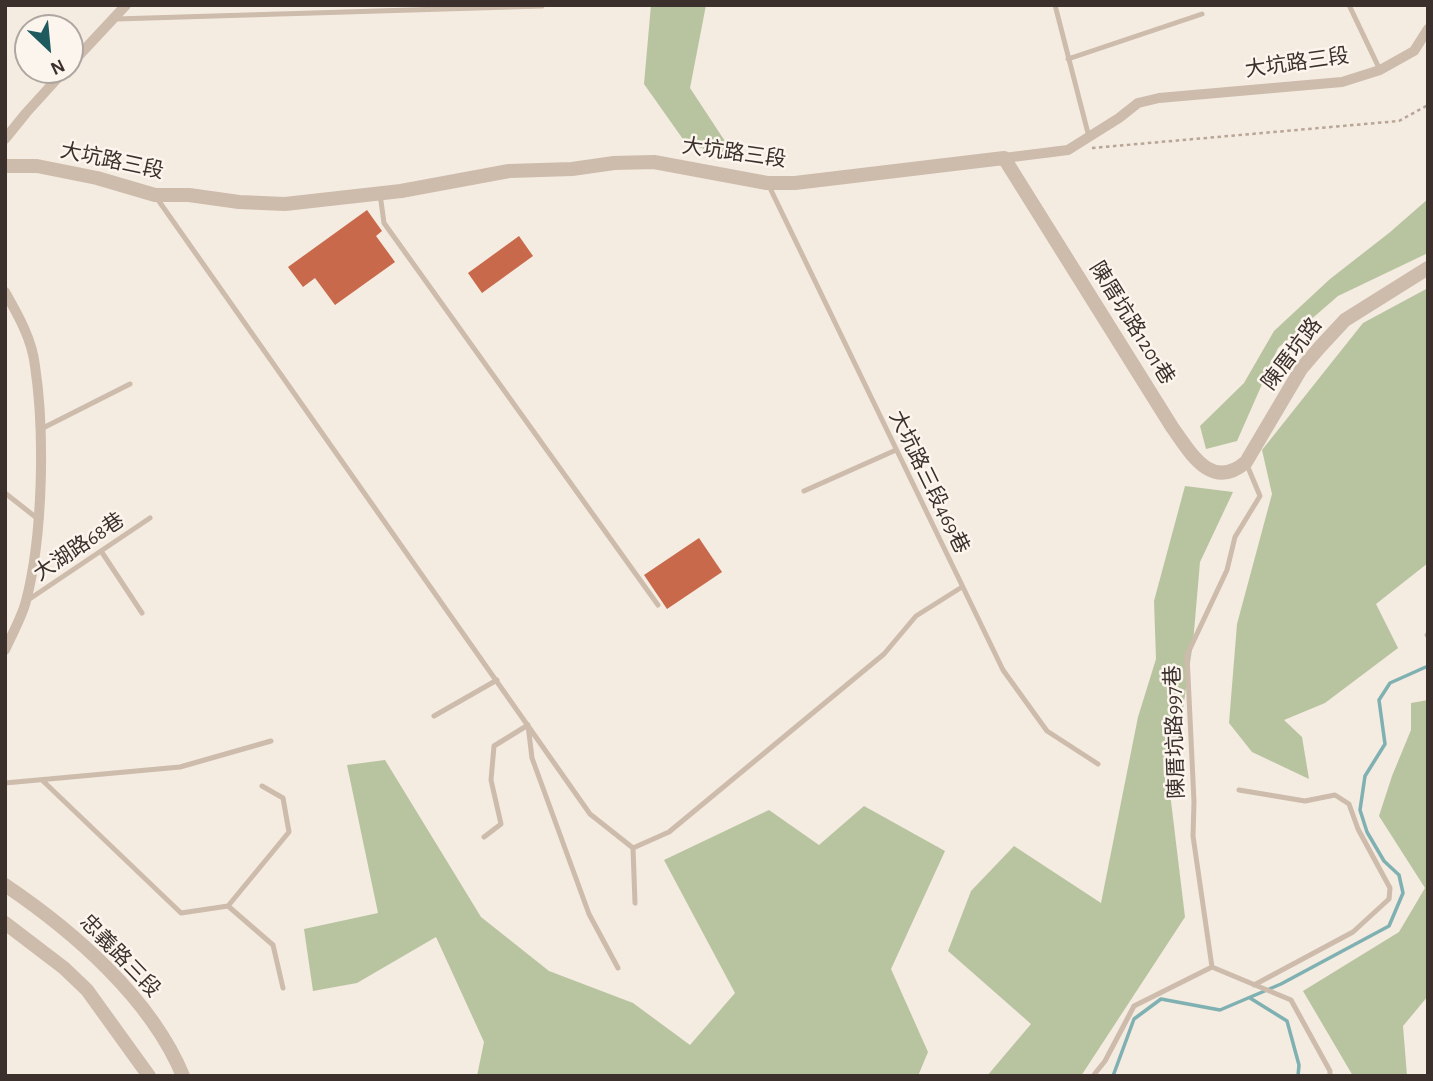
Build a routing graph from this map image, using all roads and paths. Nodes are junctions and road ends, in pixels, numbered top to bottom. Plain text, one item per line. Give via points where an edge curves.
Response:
1 (126, 5) edge
2 (1055, 5) edge
3 (1349, 5) edge
4 (542, 6) edge
5 (1202, 14) dead end
6 (113, 19) junction
7 (1428, 29) edge
8 (84, 50) edge
9 (1068, 59) junction
10 (1380, 70) junction
11 (52, 84) edge
12 (1428, 105) edge
13 (5, 139) edge
14 (1090, 143) junction
15 (1004, 158) junction
16 (5, 166) edge
17 (767, 183) junction
18 (380, 194) junction
19 (155, 195) junction
20 (1428, 268) edge
21 (5, 292) edge
22 (130, 384) dead end
23 (39, 430) junction
24 (896, 450) junction
25 (1246, 462) junction
26 (804, 491) dead end
27 (5, 493) edge
28 (38, 519) junction
29 (150, 519) dead end
30 (101, 551) junction
31 (962, 587) junction
32 (26, 602) junction
33 (658, 605) dead end
34 (142, 612) dead end
35 (5, 650) edge
36 (497, 680) junction
37 (434, 716) dead end
38 (528, 725) junction
39 (271, 741) dead end
40 (1098, 764) dead end
41 (42, 780) junction
42 (5, 783) edge
43 (262, 786) dead end
44 (1239, 790) dead end
45 (484, 837) dead end
46 (633, 848) junction
47 (5, 885) edge
48 (635, 903) dead end
49 (228, 906) junction
50 (5, 923) edge
51 (1212, 967) junction
52 (618, 968) dead end
53 (1257, 986) junction
54 (284, 988) dead end
55 (149, 1076) edge
56 (183, 1076) edge
57 (1093, 1076) edge
58 (1330, 1076) edge

1 - 6 street
2 - 9 lane
3 - 10 lane
4 - 6 lane
5 - 9 lane
6 - 8 street
7 - 10 street, 大坑路三段 via 1414,51
9 - 14 lane
10 - 14 street, 大坑路三段 via 1342,82 1138,103
11 - 13 street
12 - 14 path via 1399,121
14 - 15 street, 大坑路三段
15 - 17 street, 大坑路三段
15 - 25 street, 陳厝坑路1201巷 via 1191,453 1204,468 1220,473
16 - 19 street, 大坑路三段 via 37,166
17 - 18 street, 大坑路三段 via 654,162 614,163 509,171
17 - 24 lane, 大坑路三段469巷
18 - 19 street, 大坑路三段 via 285,204
18 - 33 lane via 384,222
19 - 36 lane
20 - 25 street, 陳厝坑路 via 1345,320 1318,348
21 - 23 street via 28,337 35,365
22 - 23 lane
23 - 28 street
24 - 26 lane
24 - 31 lane, 大坑路三段469巷
25 - 51 lane, 陳厝坑路997巷 via 1260,496 1235,537 1227,570 1188,655 1193,836
27 - 28 lane
28 - 32 street
29 - 30 lane, 大湖路68巷
30 - 32 lane, 大湖路68巷
30 - 34 lane
31 - 40 lane, 大坑路三段469巷 via 1003,670 1047,731
31 - 46 lane via 916,615 884,654 669,832
32 - 35 street
36 - 37 lane
36 - 38 lane
38 - 45 lane via 494,746 491,780 501,824
38 - 46 lane via 590,814
38 - 52 lane via 532,758 584,901
39 - 41 lane via 180,767
41 - 42 lane
41 - 49 lane via 181,913
43 - 49 lane via 283,798 289,832
44 - 53 lane via 1305,801 1335,795 1349,804 1390,888 1388,899 1353,932
46 - 48 lane
47 - 56 street, 忠義路三段 via 103,964 146,1012
49 - 54 lane via 273,945
50 - 55 street via 87,990
51 - 53 lane
51 - 57 lane via 1134,1006
53 - 58 lane via 1291,1000

